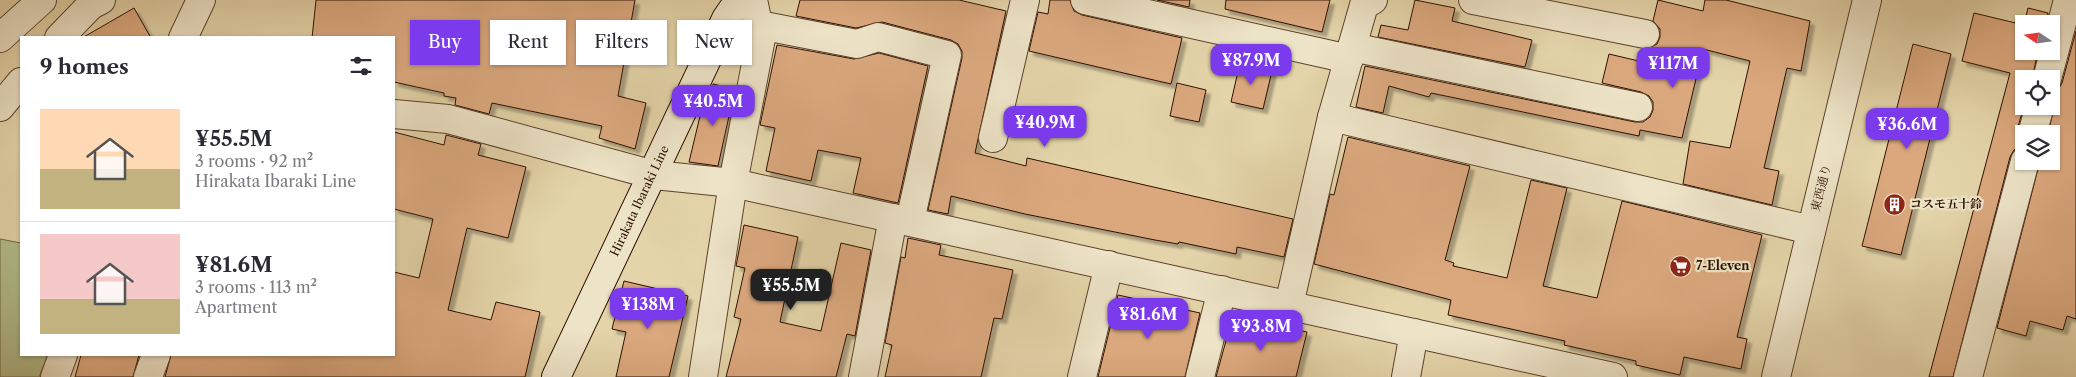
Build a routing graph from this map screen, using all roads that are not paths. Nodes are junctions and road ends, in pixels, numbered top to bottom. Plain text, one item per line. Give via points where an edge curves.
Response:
1 (42, 0) edge
2 (101, 0) edge
3 (201, 0) edge
4 (739, 0) edge
5 (1025, 0) edge
6 (1085, 0) edge
7 (1373, 0) edge
8 (1473, 0) edge
9 (1867, 0) edge
10 (2068, 0) edge
11 (1185, 11) edge
12 (1585, 11) edge
13 (756, 12) edge
14 (1645, 34) dead end
15 (61, 36) edge
16 (184, 36) edge
17 (0, 38) edge
18 (1350, 53) junction
19 (2049, 70) edge
20 (20, 83) edge
21 (0, 107) edge
22 (1638, 107) dead end
23 (395, 114) edge
24 (1332, 117) junction
25 (993, 138) dead end
26 (2023, 170) edge
27 (654, 175) junction
28 (733, 183) junction
29 (901, 220) junction
30 (1811, 230) junction
31 (1109, 265) junction
32 (1222, 290) junction
33 (1289, 305) junction
34 (1414, 333) junction
35 (63, 356) edge
36 (156, 356) edge
37 (1584, 374) edge
38 (55, 377) edge
39 (148, 377) edge
40 (556, 377) edge
41 (703, 377) edge
42 (863, 377) edge
43 (1082, 377) edge
44 (1200, 377) edge
45 (1406, 377) edge
46 (1613, 377) edge
47 (1776, 377) edge
48 (1968, 377) edge

1 - 17 street
2 - 15 street via 91,5
3 - 16 street
4 - 27 street, Hirakata Ibaraki Line via 726,18
5 - 25 street
6 - 11 street
7 - 18 street via 1364,5
8 - 12 street
9 - 30 street, 東西通り
10 - 19 street
11 - 18 street
12 - 14 street
13 - 28 street via 761,38
13 - 29 street via 857,44 878,37 947,55
18 - 22 street
18 - 24 street
20 - 21 street
23 - 27 street via 448,119
24 - 30 street
24 - 33 street
26 - 48 street
27 - 28 street
27 - 40 street, Hirakata Ibaraki Line
28 - 29 street
28 - 41 street
29 - 31 street
29 - 42 street
30 - 47 street, 東西通り
31 - 32 street
31 - 43 street
32 - 33 street
32 - 44 street
33 - 34 street
34 - 37 street
34 - 45 street
35 - 38 street
36 - 39 street
37 - 46 street

